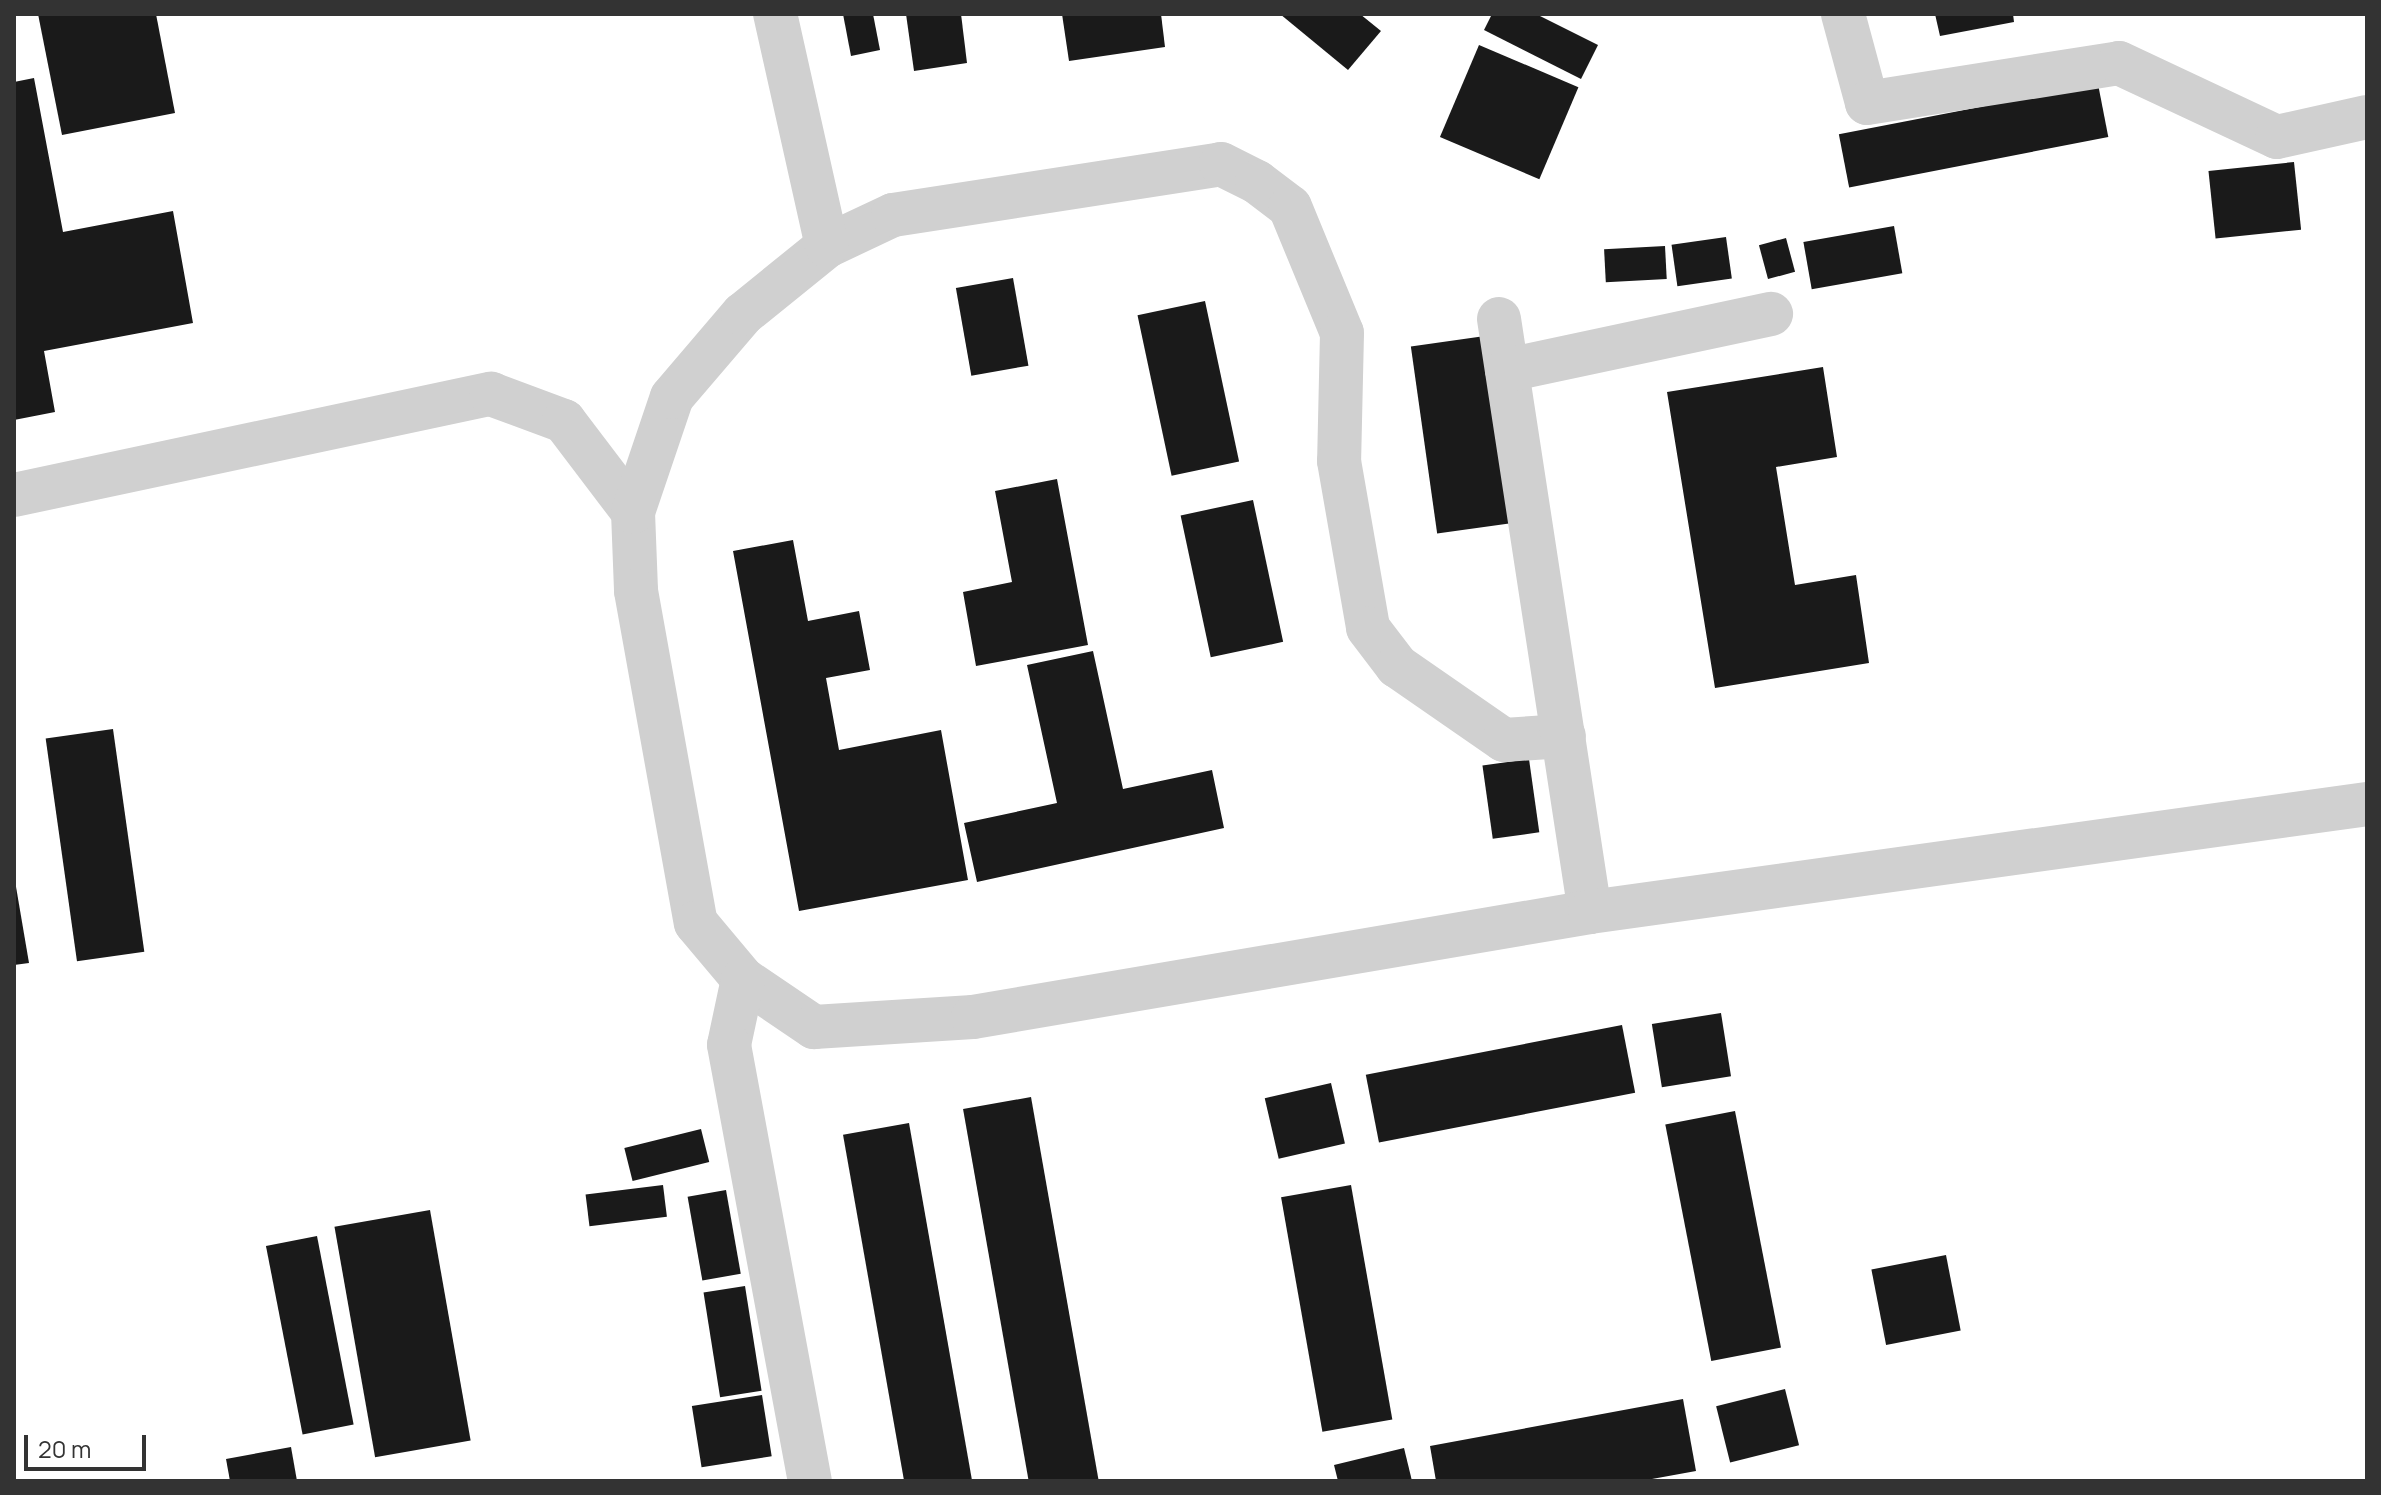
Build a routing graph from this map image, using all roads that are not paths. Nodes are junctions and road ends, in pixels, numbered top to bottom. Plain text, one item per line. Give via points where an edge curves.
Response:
1 (775, 14) edge
2 (1843, 14) edge
3 (2367, 117) edge
4 (827, 246) junction
5 (1771, 314) dead end
6 (1499, 319) dead end
7 (1507, 370) junction
8 (14, 495) edge
9 (633, 512) junction
10 (1564, 736) junction
11 (2367, 804) edge
12 (1590, 912) junction
13 (743, 979) junction
14 (810, 1481) edge

1 - 4 lane
2 - 3 lane via 1867,103 2119,63 2277,137
4 - 9 lane via 743,314 672,397
4 - 10 lane via 893,215 1221,164 1257,182 1290,207 1342,333 1339,461 1368,628 1397,666 1504,740
5 - 7 lane
6 - 7 lane
7 - 10 lane
8 - 9 lane via 491,394 564,421
9 - 13 lane via 636,591 696,923
10 - 12 lane
11 - 12 lane
12 - 13 lane via 973,1017 814,1027
13 - 14 lane via 729,1045

